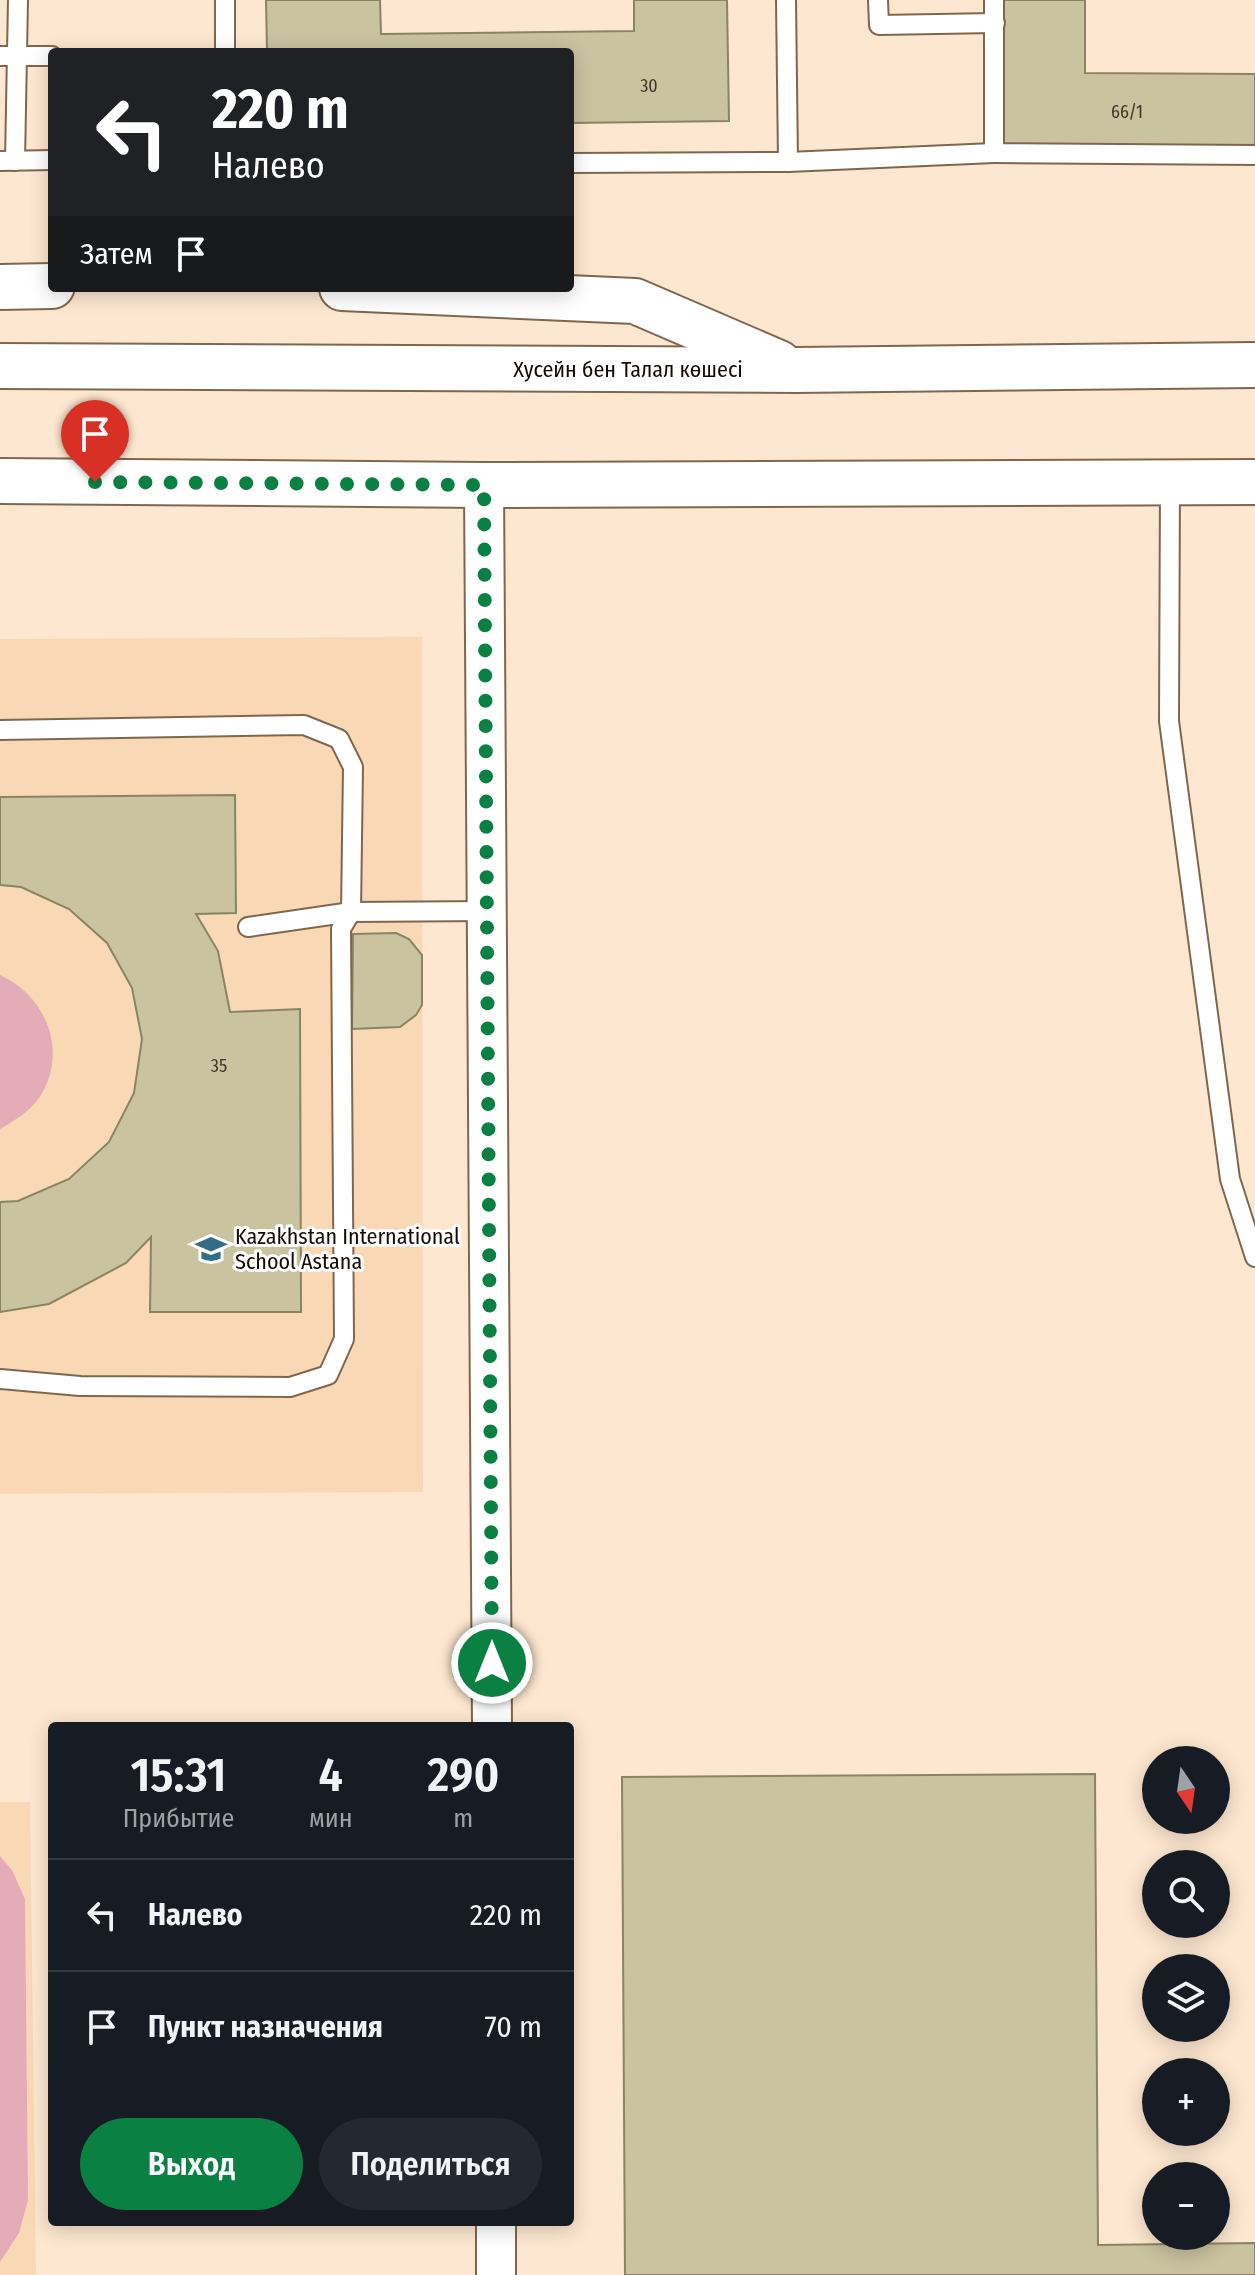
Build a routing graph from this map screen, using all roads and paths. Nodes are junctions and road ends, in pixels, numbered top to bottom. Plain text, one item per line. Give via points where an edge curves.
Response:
1 (18, 0) edge
2 (225, 0) edge
3 (786, 0) edge
4 (878, 0) edge
5 (994, 0) edge
6 (995, 23) junction
7 (225, 48) edge
8 (8, 56) edge
9 (48, 56) edge
10 (994, 153) junction
11 (1255, 155) edge
12 (48, 160) edge
13 (8, 161) edge
14 (788, 162) junction
15 (574, 163) edge
16 (48, 286) edge
17 (0, 287) edge
18 (432, 292) edge
19 (1255, 365) edge
20 (0, 366) edge
21 (796, 370) junction
22 (0, 481) edge
23 (1170, 482) junction
24 (1255, 482) edge
25 (484, 485) junction
26 (0, 730) edge
27 (487, 911) junction
28 (351, 912) junction
29 (248, 927) dead end
30 (1255, 1257) edge
31 (0, 1379) edge
32 (492, 1722) edge
33 (496, 2226) edge
34 (496, 2275) edge

1 - 8 lane
2 - 7 lane
3 - 14 lane
4 - 6 lane via 879,25
5 - 6 lane
6 - 10 lane
8 - 9 lane
8 - 13 lane
10 - 11 lane
10 - 14 lane
12 - 13 lane
14 - 15 lane
16 - 17 street
18 - 21 street via 635,301
19 - 21 street, Хусейн бен Талал көшесі
20 - 21 street, Хусейн бен Талал көшесі
22 - 25 street
23 - 24 street
23 - 25 street
23 - 30 lane via 1169,721 1230,1179
25 - 27 street
26 - 28 lane via 304,725 339,739 353,767
27 - 28 lane
27 - 32 street
28 - 29 lane
28 - 31 lane via 341,929 344,1339 328,1375 290,1387 80,1386
33 - 34 street

